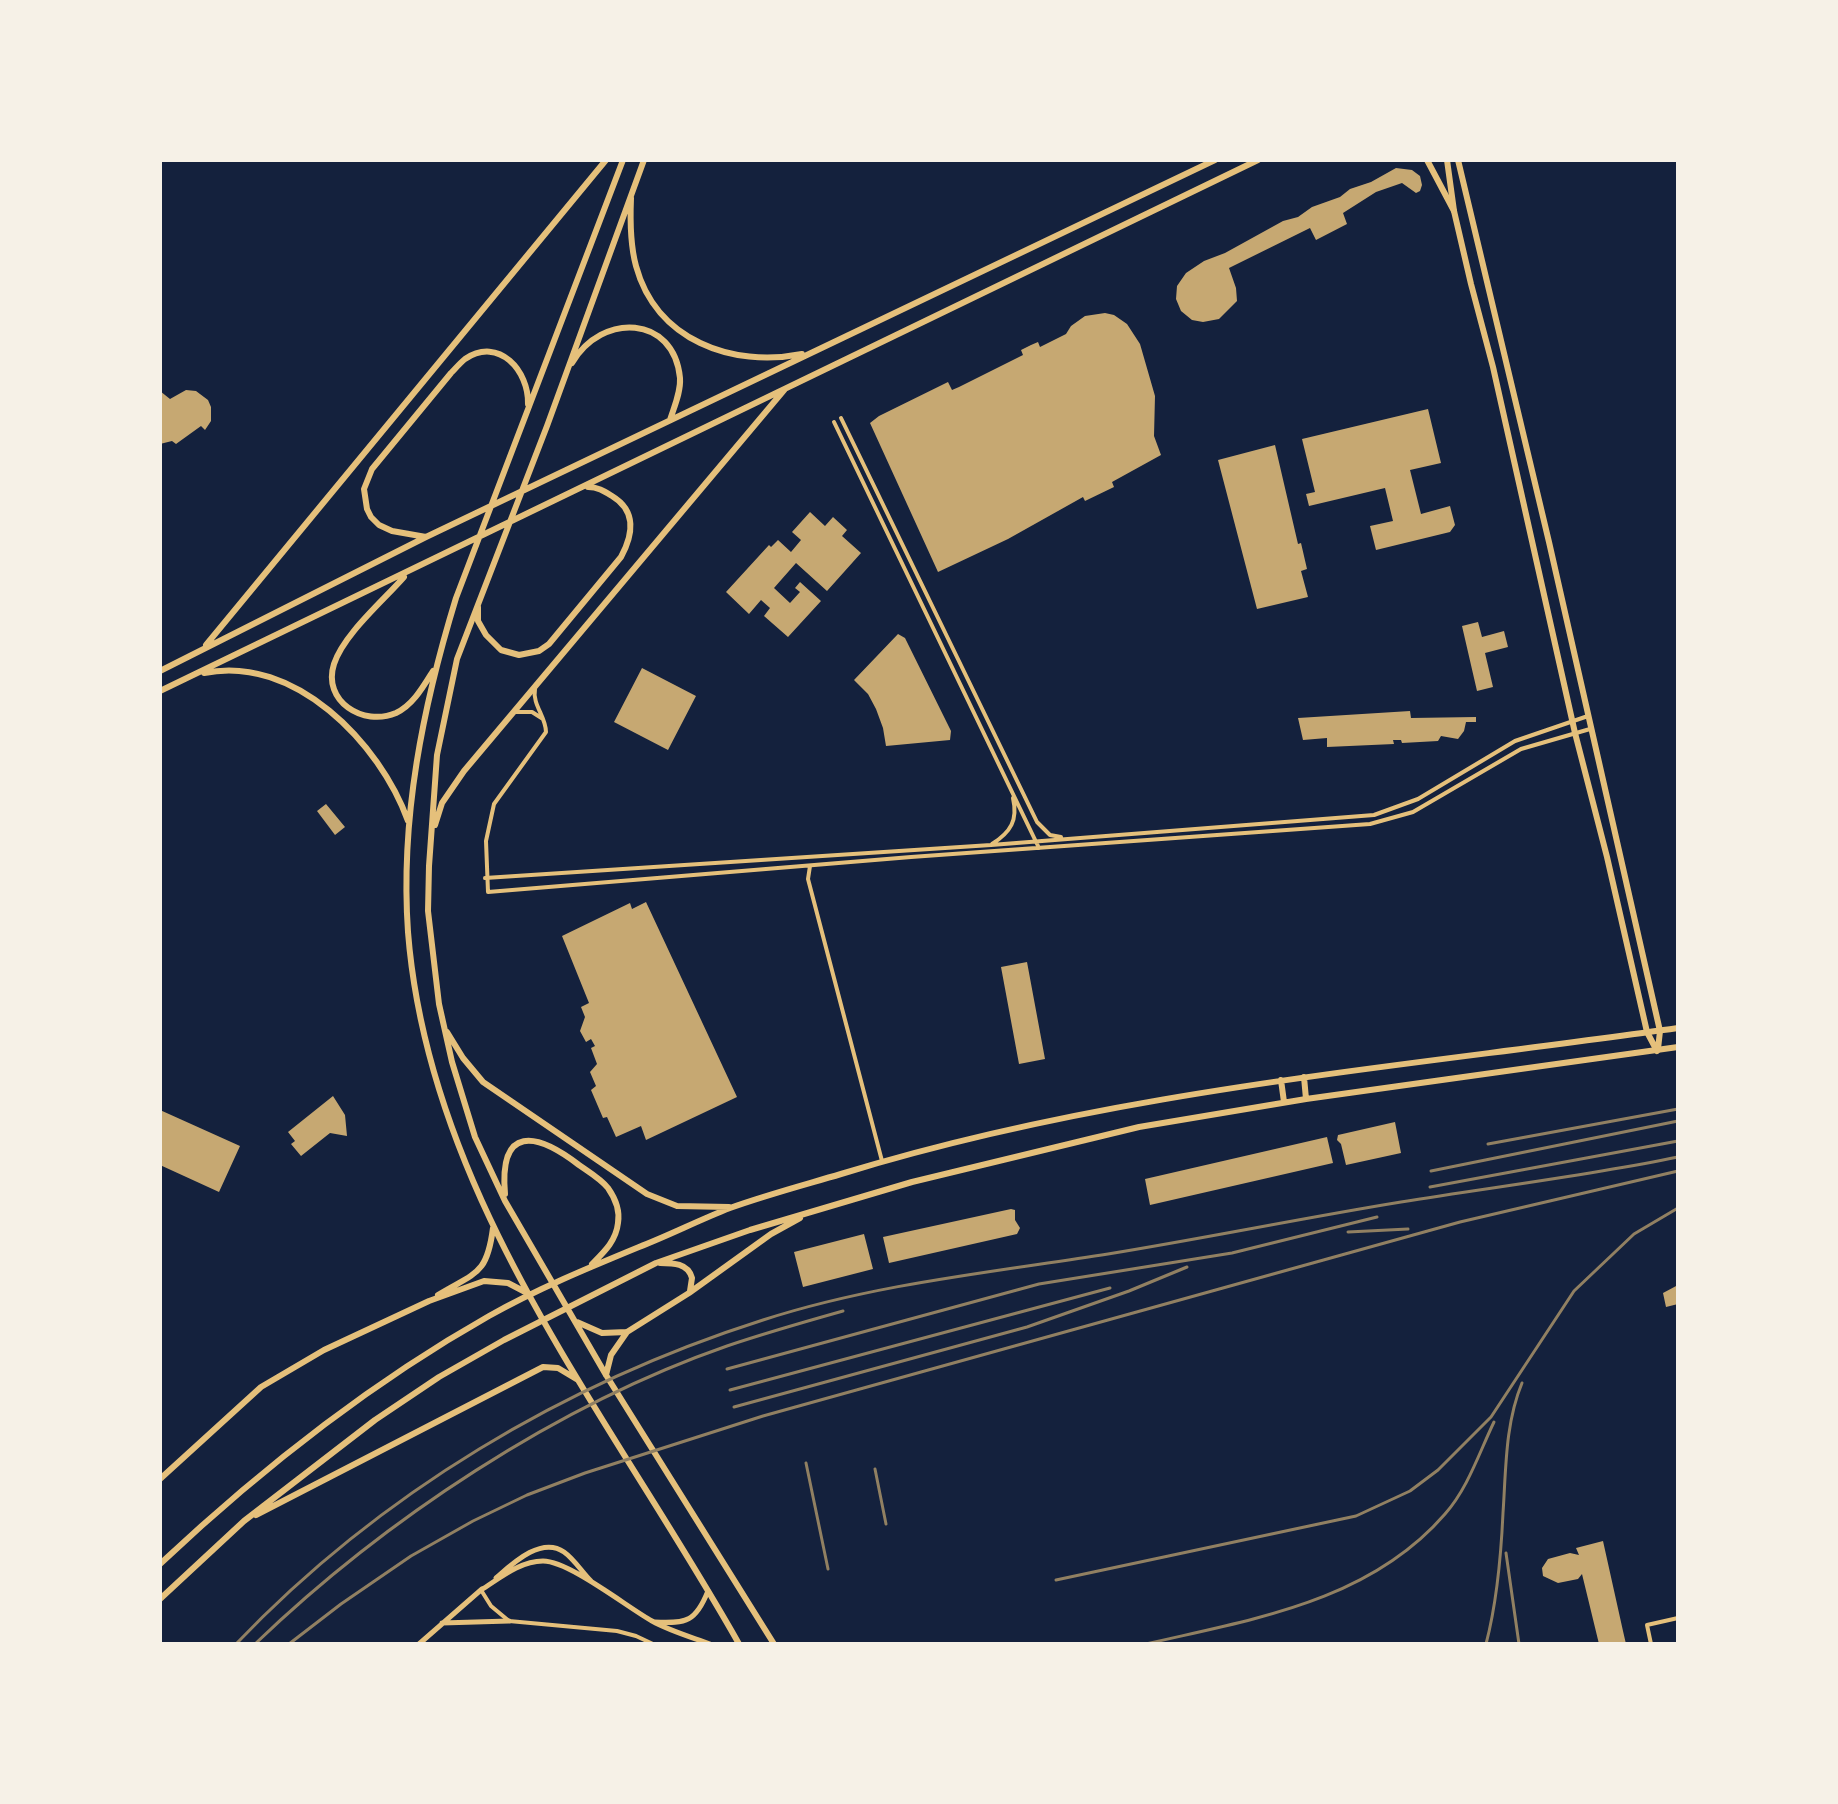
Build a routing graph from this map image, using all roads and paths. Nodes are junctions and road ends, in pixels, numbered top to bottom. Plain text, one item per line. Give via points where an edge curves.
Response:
1 (606, 160) edge
2 (623, 160) edge
3 (644, 160) edge
4 (1215, 160) edge
5 (1258, 160) edge
6 (1427, 160) edge
7 (1447, 160) edge
8 (1458, 160) edge
9 (631, 192) junction
10 (1454, 211) junction
11 (814, 352) junction
12 (565, 377) junction
13 (786, 387) junction
14 (528, 409) junction
15 (841, 418) dead end
16 (670, 421) junction
17 (834, 422) dead end
18 (585, 487) junction
19 (426, 537) junction
20 (408, 573) junction
21 (478, 603) junction
22 (203, 648) junction
23 (437, 665) junction
24 (160, 671) edge
25 (192, 676) junction
26 (535, 689) junction
27 (160, 691) edge
28 (515, 712) junction
29 (1588, 716) junction
30 (545, 720) junction
31 (1573, 720) junction
32 (1590, 729) junction
33 (1575, 733) junction
34 (1515, 741) junction
35 (1518, 751) junction
36 (1011, 792) junction
37 (409, 824) junction
38 (1040, 827) junction
39 (1076, 839) junction
40 (1039, 841) junction
41 (991, 845) junction
42 (430, 848) junction
43 (1039, 848) junction
44 (810, 866) junction
45 (593, 873) junction
46 (485, 878) junction
47 (593, 882) junction
48 (444, 1027) junction
49 (1678, 1028) edge
50 (1660, 1031) junction
51 (1647, 1032) junction
52 (1678, 1047) edge
53 (1657, 1051) junction
54 (1304, 1077) junction
55 (1281, 1080) junction
56 (1306, 1099) junction
57 (1284, 1102) junction
58 (882, 1161) junction
59 (505, 1201) junction
60 (733, 1207) junction
61 (813, 1211) junction
62 (493, 1226) junction
63 (656, 1263) junction
64 (590, 1266) junction
65 (689, 1293) junction
66 (530, 1295) junction
67 (429, 1301) junction
68 (573, 1320) junction
69 (627, 1332) junction
70 (606, 1375) junction
71 (581, 1382) junction
72 (160, 1479) edge
73 (244, 1521) junction
74 (160, 1564) edge
75 (594, 1584) junction
76 (481, 1590) junction
77 (708, 1590) junction
78 (160, 1599) edge
79 (1678, 1618) edge
80 (509, 1621) junction
81 (653, 1622) junction
82 (441, 1623) junction
83 (419, 1644) edge
84 (653, 1644) edge
85 (710, 1644) edge
86 (739, 1644) edge
87 (774, 1644) edge
88 (1651, 1644) edge

1 - 22 main road
2 - 14 main road
3 - 9 main road
4 - 11 main road
5 - 13 main road
6 - 10 main road
7 - 10 main road
8 - 29 main road
9 - 11 main road via 637,269 649,297 673,326 702,344 741,356
9 - 12 main road
10 - 31 main road
11 - 16 main road
12 - 16 main road via 578,353 598,335 612,328 647,331 671,351 678,369 679,389
12 - 21 main road
13 - 18 main road
13 - 26 main road
14 - 19 main road via 528,391 518,367 494,354 474,355 451,373 372,469 364,489 371,517 392,531
14 - 23 main road via 456,598
15 - 38 street
16 - 19 main road
17 - 36 street
18 - 20 main road
18 - 21 main road via 598,487 624,505 632,529 621,557 549,644 529,654 501,650 478,621
19 - 22 main road
20 - 23 main road via 344,644 333,668 334,690 355,712 386,716 412,701
20 - 25 main road
21 - 42 main road via 444,715
22 - 24 main road
23 - 37 main road
25 - 27 main road
25 - 37 main road via 219,670 255,672 322,706 369,751 395,788
26 - 28 main road
26 - 30 street
28 - 30 street via 532,712
28 - 42 main road via 442,803
29 - 31 street
29 - 32 main road
30 - 46 street via 540,743 494,804
31 - 33 main road
31 - 34 street
32 - 33 street
32 - 50 main road
33 - 35 street
33 - 51 main road
34 - 35 street
34 - 39 street via 1418,799 1374,815
35 - 43 street via 1413,812 1370,824
36 - 40 street
36 - 41 street via 1016,812 1010,830
37 - 62 main road via 408,933 422,1026 451,1129
38 - 39 street via 1050,835
38 - 40 street
39 - 40 street
40 - 41 street
40 - 43 street
41 - 45 street
42 - 48 main road via 428,911
43 - 44 street
44 - 47 street
44 - 58 street via 808,879
45 - 46 street
45 - 47 street
46 - 47 street via 488,892
48 - 59 main road via 475,1137
48 - 60 main road via 483,1082 647,1194 677,1206
49 - 50 main road
50 - 51 main road
50 - 53 main road
51 - 53 main road
51 - 54 main road
52 - 53 main road
53 - 56 main road
54 - 55 main road
54 - 56 main road
55 - 57 main road
55 - 58 main road via 1067,1117
56 - 57 main road
57 - 61 main road via 1139,1127 979,1164
58 - 60 main road
59 - 64 main road via 503,1167 518,1143 534,1140 558,1149 603,1182 618,1208 616,1235
59 - 68 main road
60 - 64 main road
61 - 63 main road
61 - 65 main road
62 - 66 main road
62 - 67 main road via 480,1269
63 - 65 main road via 686,1268 692,1278
63 - 73 main road via 439,1377
64 - 74 main road via 403,1369 231,1499
65 - 69 main road
66 - 67 main road via 508,1283 484,1281
66 - 71 main road
67 - 72 main road via 324,1350 261,1387
68 - 69 main road via 602,1333
68 - 70 main road
69 - 70 main road via 611,1355
70 - 87 main road
71 - 73 main road via 558,1368 543,1367
71 - 77 main road
73 - 78 main road
75 - 76 street via 540,1561 516,1568
75 - 76 street via 560,1549 546,1548 516,1560
75 - 81 street
76 - 80 street
76 - 82 street
77 - 81 street via 688,1621
77 - 86 main road
79 - 88 street via 1647,1625
80 - 82 street
80 - 84 street via 617,1631
81 - 85 street
82 - 83 street

